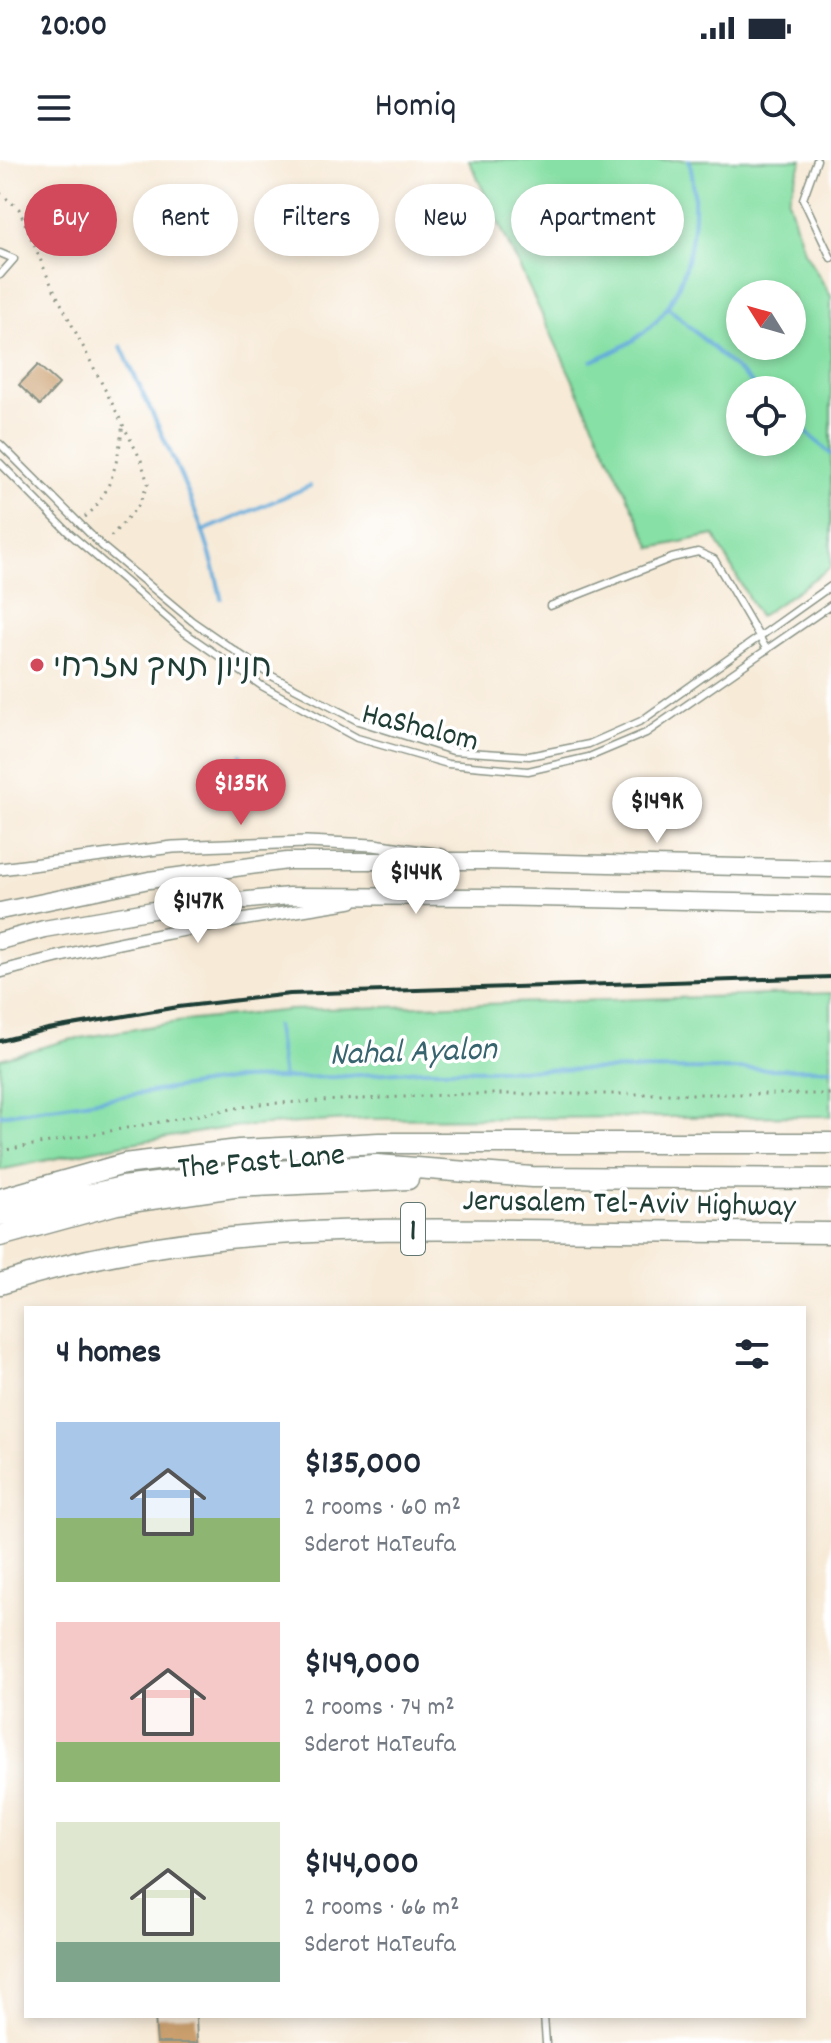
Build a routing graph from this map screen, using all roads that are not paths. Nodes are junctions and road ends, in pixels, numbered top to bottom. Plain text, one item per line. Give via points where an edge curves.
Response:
1 (817, 160) edge
2 (0, 253) edge
3 (831, 258) edge
4 (0, 275) edge
5 (0, 444) edge
6 (0, 463) edge
7 (831, 586) edge
8 (831, 605) edge
9 (550, 606) dead end
10 (759, 638) junction
11 (767, 650) junction
12 (482, 861) junction
13 (0, 869) edge
14 (831, 869) edge
15 (390, 896) junction
16 (831, 904) edge
17 (0, 911) edge
18 (0, 941) edge
19 (0, 972) edge
20 (831, 1143) edge
21 (532, 1177) junction
22 (831, 1179) edge
23 (0, 1199) edge
24 (0, 1215) edge
25 (831, 1233) edge
26 (0, 1236) edge
27 (0, 1284) edge
28 (544, 2018) edge
29 (546, 2043) edge

1 - 3 lane via 803,199
2 - 4 lane via 14,259
5 - 10 lane via 102,546 192,621 270,675 358,721 453,751 529,756 589,744 641,721
6 - 11 lane, HaShalom via 69,533 184,632 262,686 357,738 448,764 528,771 589,757 646,733
7 - 10 lane
8 - 11 lane, HaShalom
9 - 10 lane via 698,552 714,559
10 - 11 lane
12 - 13 street via 374,845 306,842 173,847
12 - 14 main road
12 - 17 main road via 287,861 149,880
15 - 16 main road
15 - 18 main road via 289,896 159,909
15 - 19 street via 170,931
20 - 23 highway via 393,1142 239,1150 124,1164
21 - 22 highway, Jerusalem Tel-Aviv Highway / 1
21 - 24 highway, Jerusalem Tel-Aviv Highway / 1 via 377,1165 241,1173 122,1187
21 - 26 highway, The Fast Lane / 1 via 234,1187 117,1204
25 - 27 highway, Jerusalem Tel-Aviv Highway / 1 via 379,1228 245,1236 136,1250
28 - 29 lane

